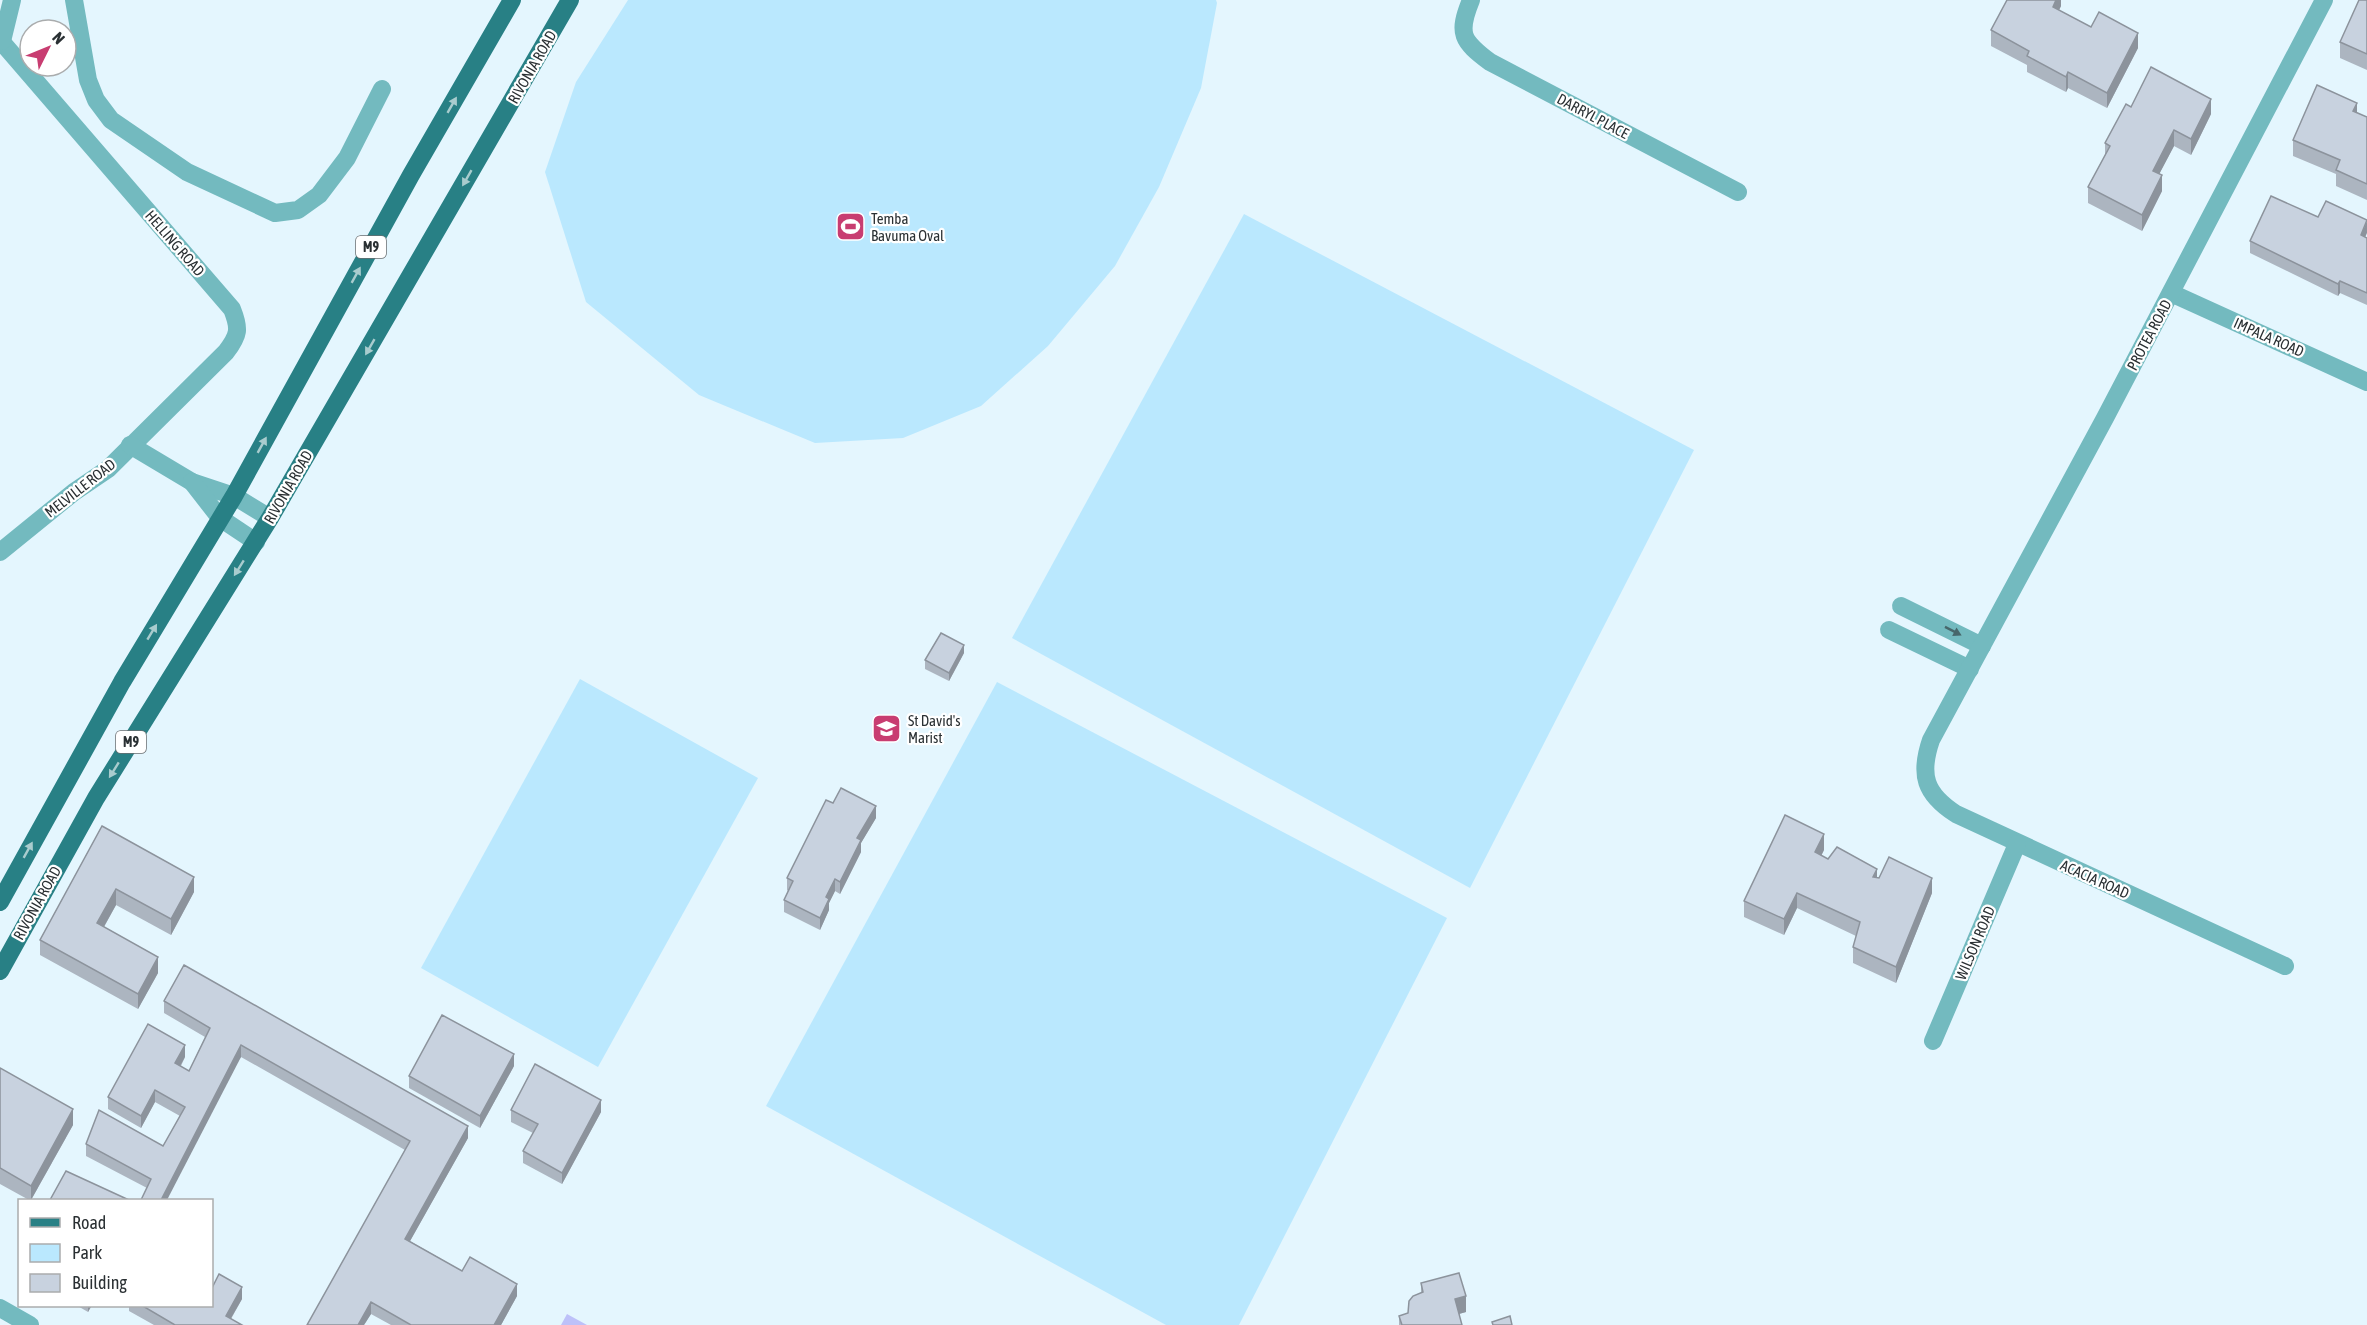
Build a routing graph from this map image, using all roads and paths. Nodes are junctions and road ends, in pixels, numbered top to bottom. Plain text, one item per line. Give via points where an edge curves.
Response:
1 (12, 0) edge
2 (74, 0) edge
3 (512, 0) edge
4 (570, 0) edge
5 (1471, 0) edge
6 (2324, 0) edge
7 (1, 40) edge
8 (382, 89) dead end
9 (1738, 192) dead end
10 (2171, 293) junction
11 (2365, 377) edge
12 (130, 445) junction
13 (192, 482) junction
14 (234, 496) junction
15 (220, 518) junction
16 (270, 518) junction
17 (256, 542) junction
18 (0, 552) edge
19 (1901, 606) dead end
20 (1889, 630) dead end
21 (1982, 646) junction
22 (1970, 669) junction
23 (1925, 772) joint
24 (2017, 844) junction
25 (0, 902) edge
26 (2285, 966) dead end
27 (0, 971) edge
28 (1934, 1041) dead end
29 (0, 1308) edge
30 (30, 1325) edge

1 - 7 street
2 - 8 street via 88,80 96,100 111,120 187,172 275,213 298,210 319,195 347,158
14 -> 3 main road, M9
4 -> 16 main road, RIVONIA ROAD / M9
5 - 9 street, DARRYL PLACE via 1462,28 1473,50
6 - 10 street, PROTEA ROAD
7 - 12 street, HELLING ROAD via 232,309 238,324 236,339 226,352
10 - 11 street, IMPALA ROAD
10 - 21 street, PROTEA ROAD
12 - 13 street
12 - 18 street, MELVILLE ROAD via 108,469
13 - 14 street
13 - 15 street
14 - 15 main road, M9
14 - 16 street
15 - 17 street
25 -> 15 main road, M9 via 122,682
16 - 17 main road, RIVONIA ROAD / M9
17 -> 27 main road, RIVONIA ROAD / M9 via 96,798
19 -> 21 street
20 - 22 street
21 - 22 street, PROTEA ROAD
22 - 23 street, PROTEA ROAD via 1931,740
23 - 24 street, ACACIA ROAD via 1939,803
24 - 26 street, ACACIA ROAD
24 - 28 street, WILSON ROAD
29 - 30 street

